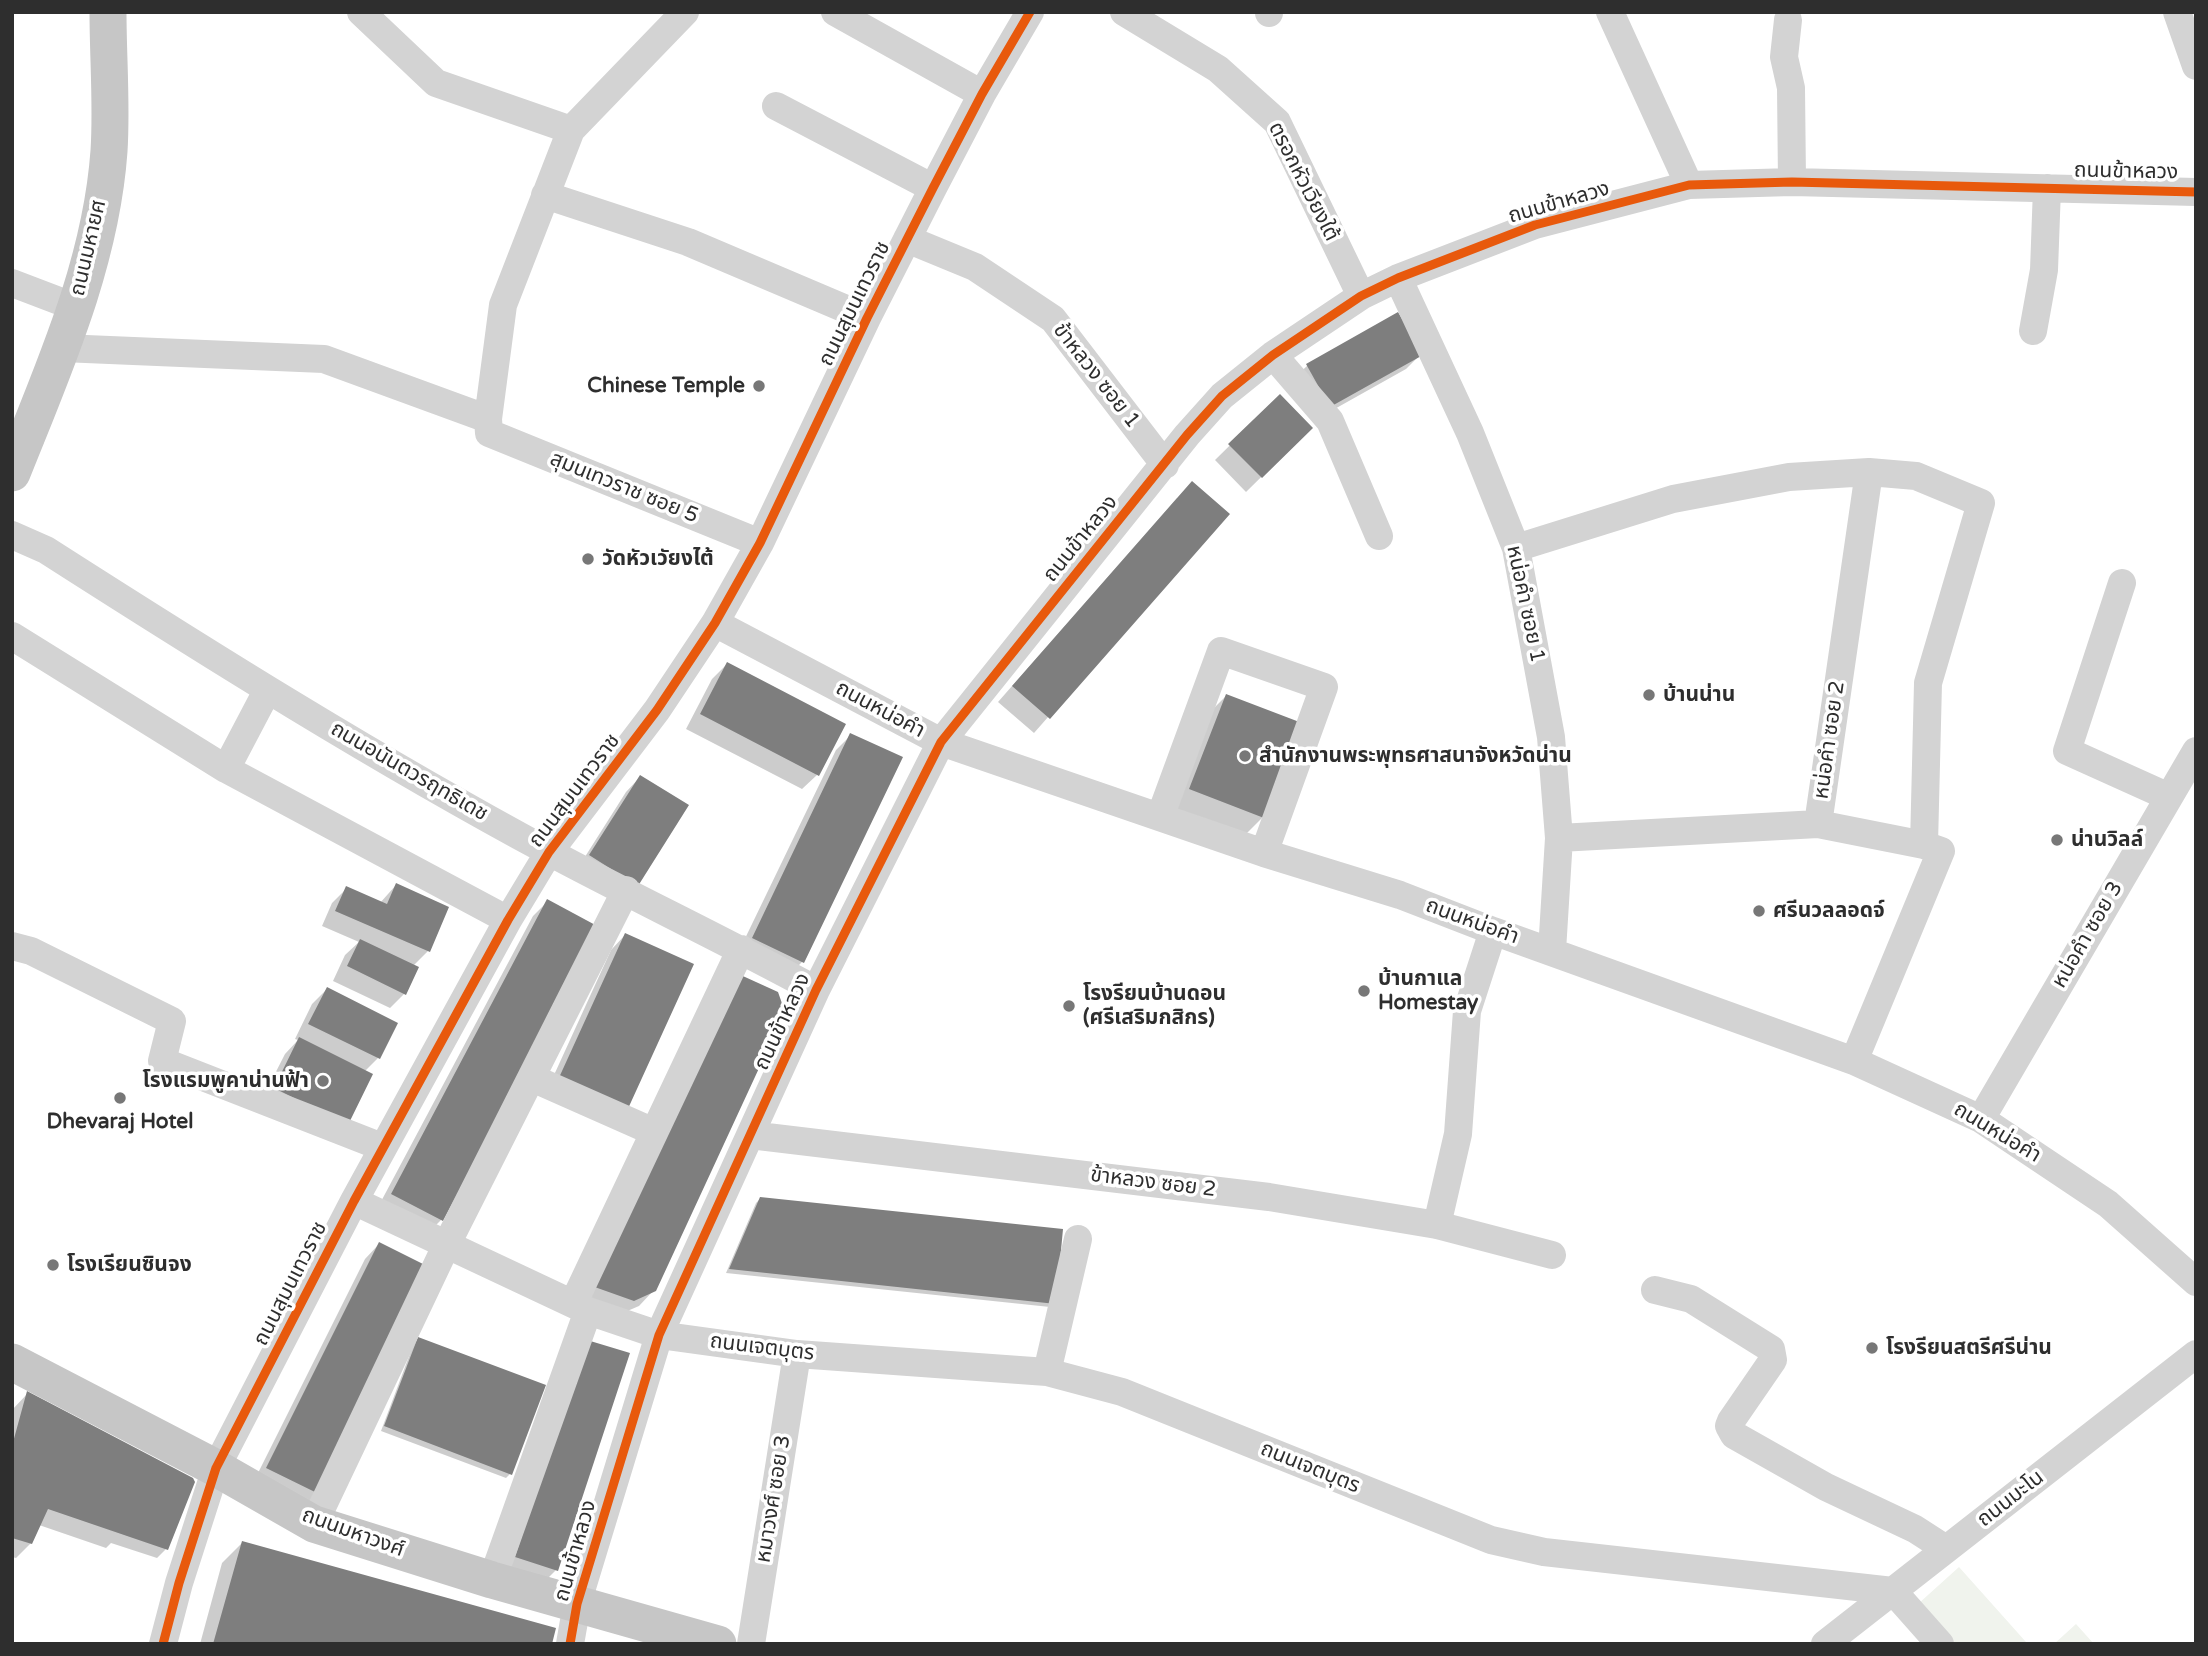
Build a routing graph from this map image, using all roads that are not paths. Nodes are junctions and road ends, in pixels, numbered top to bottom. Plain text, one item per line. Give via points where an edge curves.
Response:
1 (108, 12) edge
2 (361, 12) edge
3 (685, 12) edge
4 (835, 12) edge
5 (1030, 12) edge
6 (1610, 12) edge
7 (2177, 12) edge
8 (1125, 13) edge
9 (1788, 20) dead end
10 (2196, 66) edge
11 (982, 94) junction
12 (776, 106) dead end
13 (571, 130) junction
14 (1792, 182) junction
15 (1689, 185) junction
16 (933, 188) junction
17 (2047, 188) junction
18 (2196, 192) edge
19 (545, 195) junction
20 (907, 239) junction
21 (1398, 278) junction
22 (12, 283) edge
23 (1361, 296) junction
24 (75, 307) junction
25 (867, 318) junction
26 (2034, 331) dead end
27 (62, 348) junction
28 (1273, 355) junction
29 (488, 426) junction
30 (1165, 465) junction
31 (1869, 472) junction
32 (12, 473) edge
33 (12, 535) edge
34 (1380, 536) dead end
35 (760, 543) junction
36 (1516, 548) junction
37 (2122, 583) dead end
38 (715, 623) junction
39 (12, 636) edge
40 (267, 691) junction
41 (941, 742) junction
42 (2196, 751) edge
43 (226, 769) junction
44 (2169, 797) junction
45 (1160, 817) junction
46 (1818, 824) junction
47 (1559, 838) junction
48 (1924, 845) junction
49 (549, 852) junction
50 (1264, 853) junction
51 (626, 890) junction
52 (508, 920) junction
53 (1493, 931) junction
54 (12, 946) edge
55 (741, 949) junction
56 (1552, 951) junction
57 (816, 990) junction
58 (1854, 1061) junction
59 (532, 1078) junction
60 (1981, 1119) junction
61 (654, 1132) junction
62 (750, 1135) junction
63 (382, 1147) junction
64 (354, 1201) junction
65 (1437, 1225) junction
66 (1078, 1239) dead end
67 (446, 1245) junction
68 (1552, 1255) dead end
69 (2196, 1282) edge
70 (1655, 1290) dead end
71 (581, 1308) junction
72 (659, 1335) junction
73 (797, 1354) junction
74 (2196, 1354) edge
75 (12, 1362) edge
76 (1047, 1372) junction
77 (216, 1468) junction
78 (314, 1524) junction
79 (1946, 1549) junction
80 (492, 1580) junction
81 (1893, 1591) junction
82 (578, 1604) junction
83 (163, 1644) edge
84 (570, 1644) edge
85 (718, 1644) edge
86 (751, 1644) edge
87 (1825, 1644) edge
88 (1940, 1644) edge

1 - 24 main road, ถนนมหายศ via 109,152 96,236
2 - 13 street via 436,83
3 - 13 street
4 - 11 street
5 - 11 street, ถนนสุมนเทวราช
6 - 15 street
7 - 10 street
8 - 23 street, ตรอกหัวเวียงใต้ via 1218,69 1277,122
9 - 14 street via 1784,57 1791,88
11 - 16 street, ถนนสุมนเทวราช
12 - 16 street
13 - 19 street
14 - 15 street, ถนนข้าหลวง
14 - 17 street, ถนนข้าหลวง
15 - 21 street, ถนนข้าหลวง via 1535,225
16 - 20 street, ถนนสุมนเทวราช
17 - 18 street, ถนนข้าหลวง
17 - 26 street via 2044,270
19 - 25 street via 688,243
19 - 29 street via 503,305
20 - 25 street, ถนนสุมนเทวราช
20 - 30 street, ข้าหลวง ซอย 1 via 975,267 1054,320
21 - 23 street, ถนนข้าหลวง
21 - 36 street, หน่อคำ ซอย 1 via 1470,433
22 - 24 street
23 - 28 street, ถนนข้าหลวง
24 - 27 main road, ถนนมหายศ
25 - 35 street, ถนนสุมนเทวราช
27 - 29 street, สุมนเทวราช ซอย 5 via 324,359
27 - 32 main road, ถนนมหายศ
28 - 30 street, ถนนข้าหลวง via 1222,396
28 - 34 street via 1330,421
29 - 35 street, สุมนเทวราช ซอย 5
30 - 41 street, ถนนข้าหลวง
31 - 36 street via 1789,477 1674,499
31 - 46 street, หน่อคำ ซอย 2
31 - 48 street via 1916,476 1981,503 1928,683
33 - 40 street, ถนนอนันตวรฤทธิเดช via 46,550
35 - 38 street, ถนนสุมนเทวราช
36 - 47 street, หน่อคำ ซอย 1 via 1551,737
37 - 44 street via 2067,751
38 - 41 street, ถนนหน่อคำ
38 - 49 street, ถนนสุมนเทวราช via 657,710
39 - 43 street
40 - 43 street
40 - 49 street, ถนนอนันตวรฤทธิเดช
41 - 45 street, ถนนหน่อคำ
41 - 57 street, ถนนข้าหลวง
42 - 44 street, หน่อคำ ซอย 3
43 - 52 street
44 - 60 street, หน่อคำ ซอย 3
45 - 50 street, ถนนหน่อคำ
45 - 50 street via 1221,651 1324,687
46 - 47 street
46 - 48 street, หน่อคำ ซอย 2
47 - 56 street, หน่อคำ ซอย 1
48 - 58 street via 1941,851
49 - 51 street, ถนนอนันตวรฤทธิเดช
49 - 52 street, ถนนสุมนเทวราช
50 - 53 street, ถนนหน่อคำ via 1400,895
51 - 55 street, ถนนอนันตวรฤทธิเดช
51 - 59 street
52 - 63 street, ถนนสุมนเทวราช
53 - 56 street, ถนนหน่อคำ
53 - 65 street via 1467,1011 1458,1134
54 - 63 street via 31,951 172,1021 162,1061
55 - 57 street, ถนนอนันตวรฤทธิเดช
55 - 61 street
56 - 58 street, ถนนหน่อคำ
57 - 62 street, ถนนข้าหลวง
58 - 60 street, ถนนหน่อคำ
59 - 61 street
59 - 67 street
60 - 69 street, ถนนหน่อคำ via 2108,1204
61 - 71 street
62 - 65 street, ข้าหลวง ซอย 2 via 1269,1197
62 - 72 street, ถนนข้าหลวง
63 - 64 street, ถนนสุมนเทวราช
64 - 67 street, ถนนเจตบุตร
64 - 77 street, ถนนสุมนเทวราช
65 - 68 street, ข้าหลวง ซอย 2
66 - 76 street
67 - 71 street, ถนนเจตบุตร
67 - 78 street
70 - 79 street via 1691,1299 1771,1349 1773,1360 1731,1421 1734,1435
71 - 72 street, ถนนเจตบุตร
71 - 80 street
72 - 73 street, ถนนเจตบุตร
72 - 82 street, ถนนข้าหลวง
73 - 76 street, ถนนเจตบุตร
73 - 86 street, หมาวงศ์ ซอย 3
74 - 79 street, ถนนมะโน
75 - 77 main road, ถนนมหาวงศ์
76 - 81 street, ถนนเจตบุตร via 1122,1392 1491,1540 1544,1552
77 - 78 main road, ถนนมหาวงศ์
77 - 83 street, ถนนสุมนเทวราช
78 - 80 main road, ถนนมหาวงศ์
79 - 81 street, ถนนมะโน
80 - 82 main road, ถนนมหาวงศ์
81 - 87 street, ถนนมะโน
81 - 88 street
82 - 84 street, ถนนข้าหลวง
82 - 85 main road, ถนนมหาวงศ์

